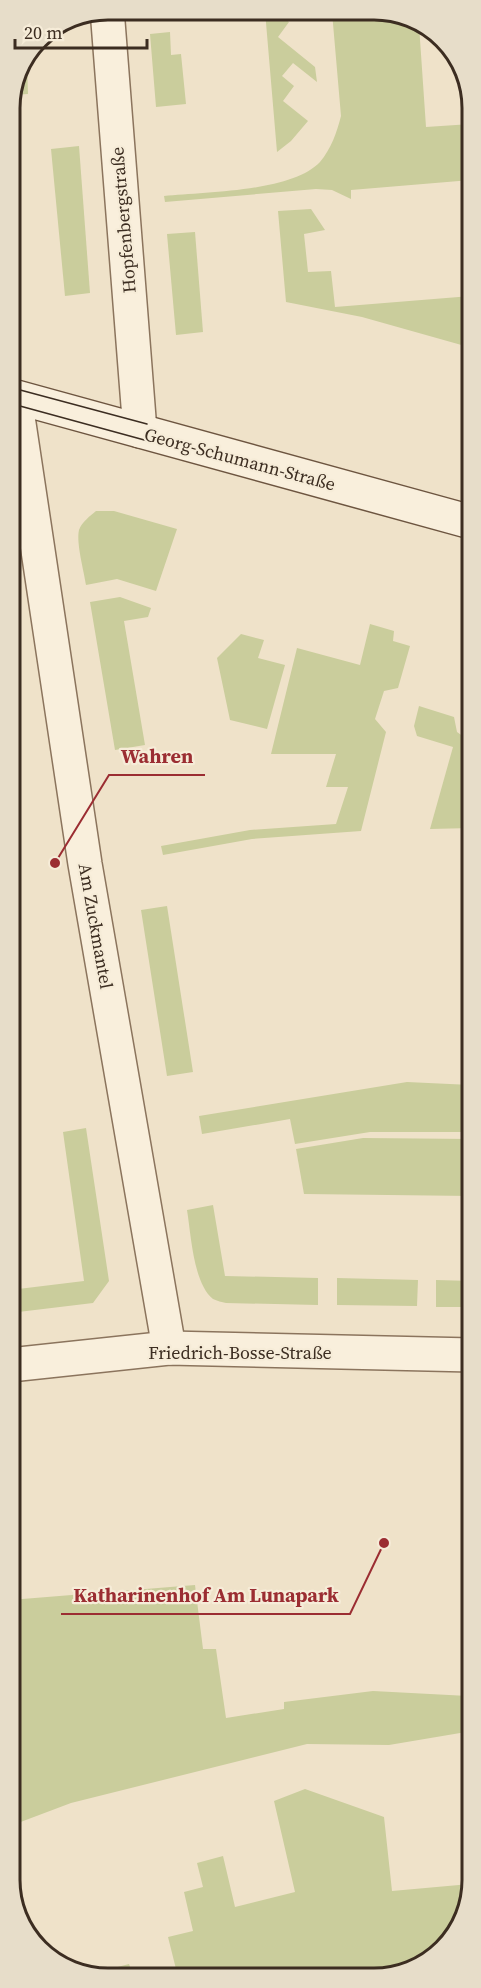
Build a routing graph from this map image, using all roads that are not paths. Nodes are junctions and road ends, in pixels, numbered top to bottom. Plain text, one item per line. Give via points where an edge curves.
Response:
1 (108, 20) edge
2 (20, 398) edge
3 (140, 431) junction
4 (20, 447) edge
5 (462, 519) edge
6 (169, 1348) junction
7 (461, 1355) edge
8 (20, 1364) edge

1 - 3 street, Hopfenbergstraße
2 - 3 street, Georg-Schumann-Straße
3 - 5 street, Georg-Schumann-Straße
4 - 6 street, Am Zuckmantel via 85,864
6 - 7 street, Friedrich-Bosse-Straße
6 - 8 street, Friedrich-Bosse-Straße

